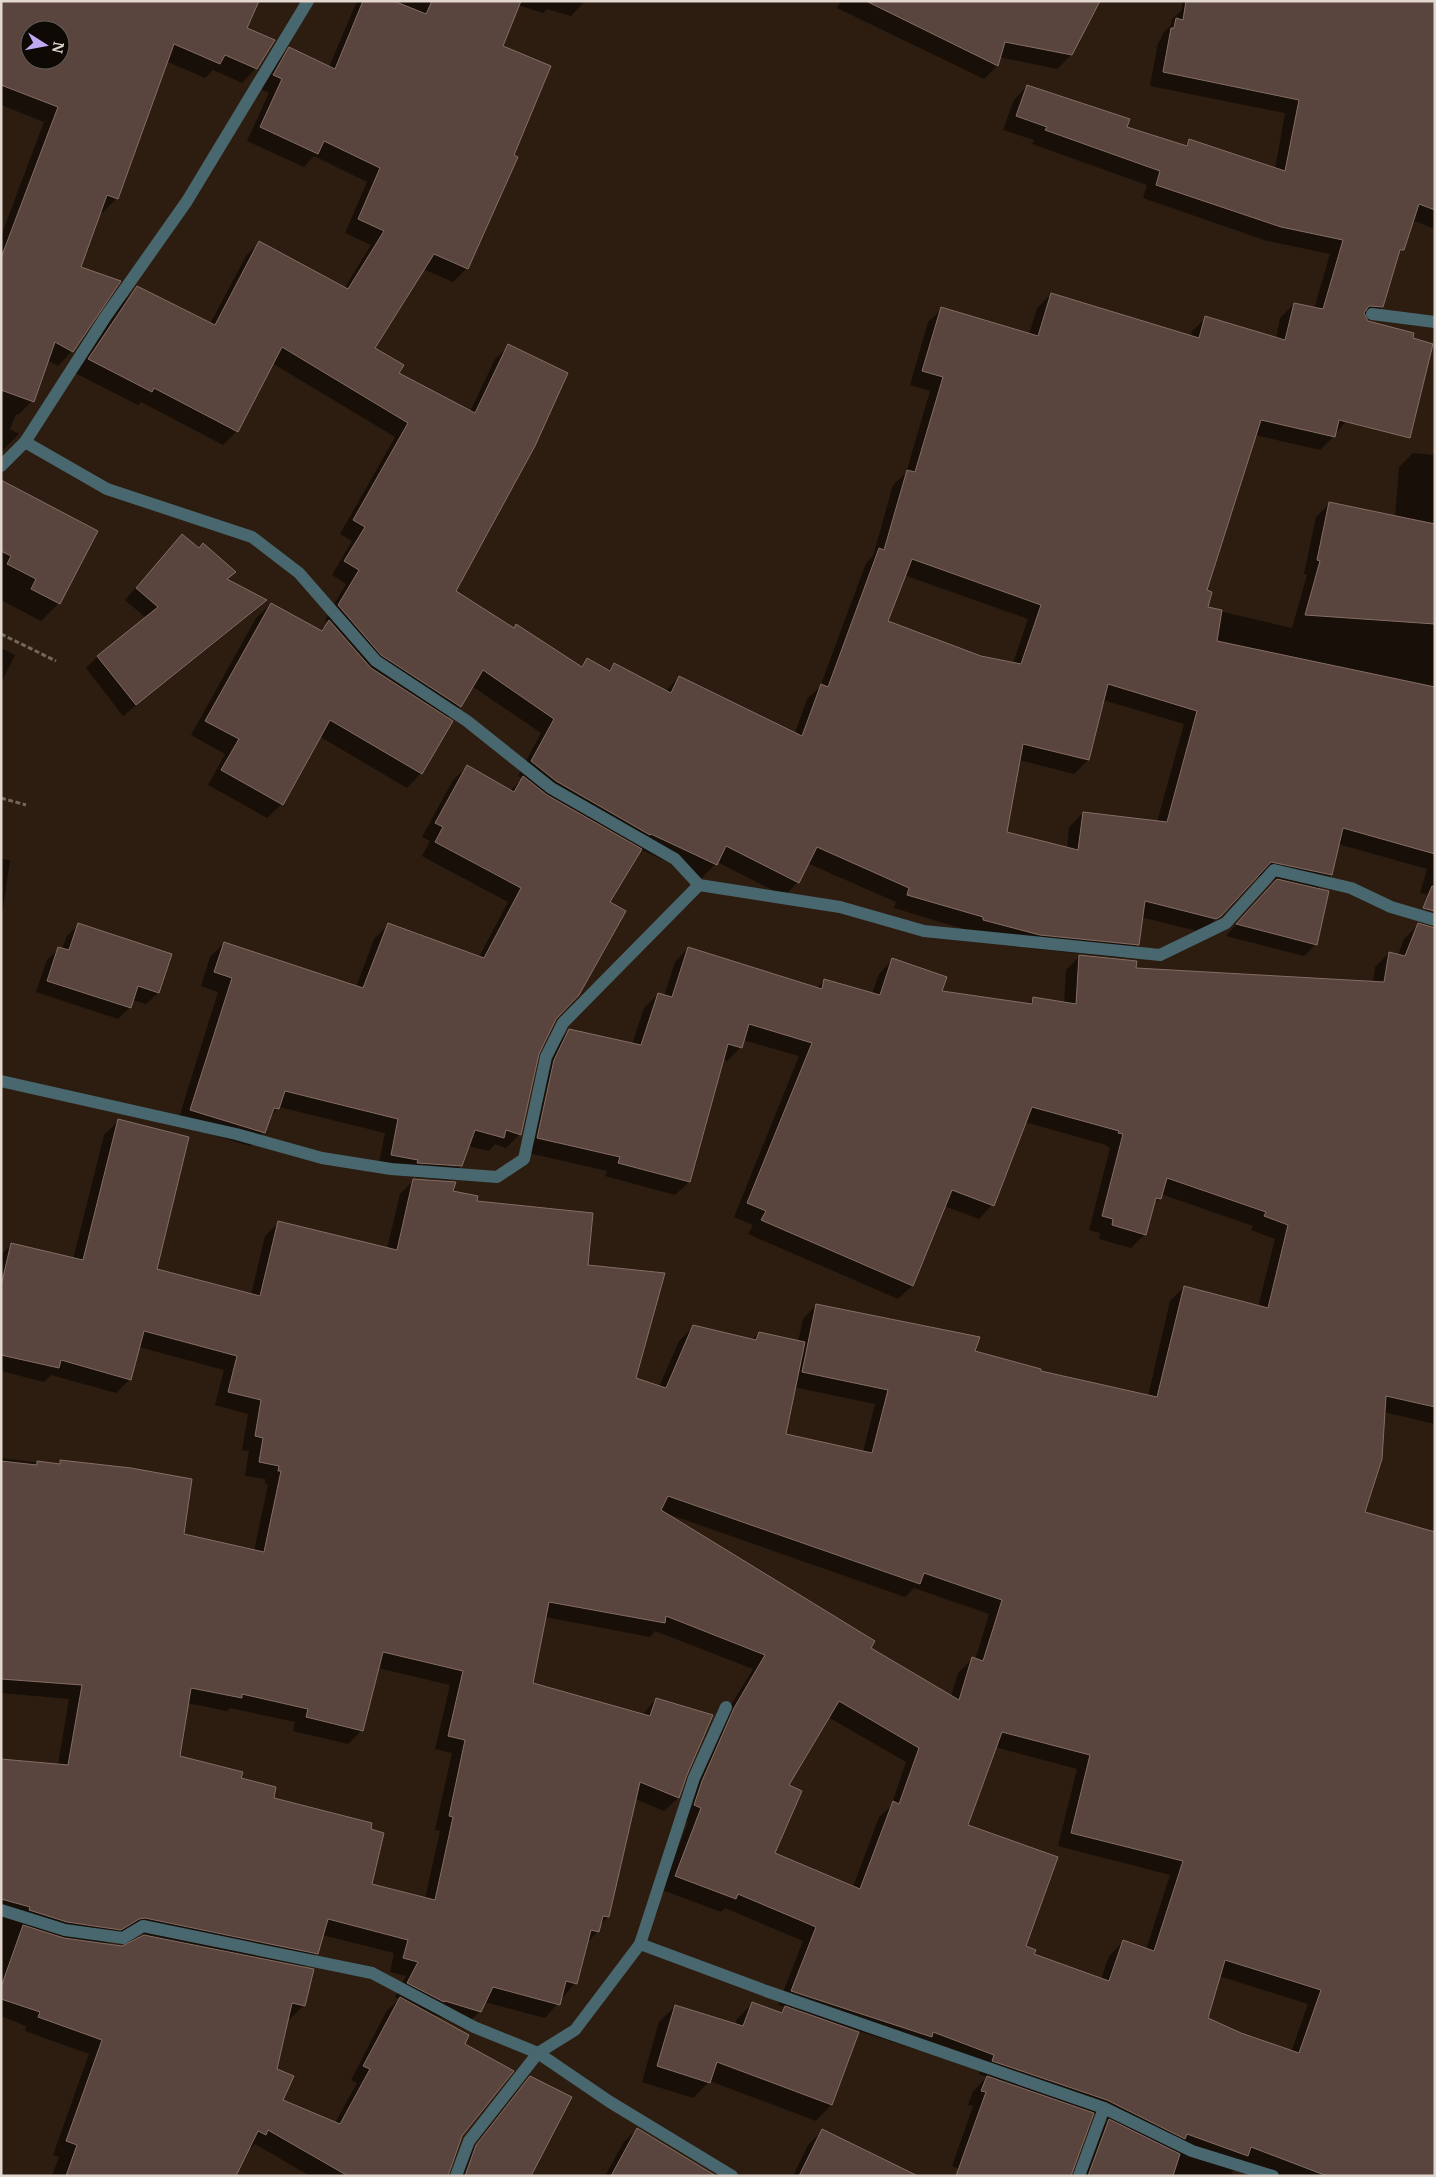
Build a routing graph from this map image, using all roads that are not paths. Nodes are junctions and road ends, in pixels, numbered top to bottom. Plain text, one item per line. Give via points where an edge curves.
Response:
1 (308, 1) edge
2 (1372, 314) dead end
3 (1435, 322) edge
4 (25, 442) junction
5 (1, 466) edge
6 (700, 885) junction
7 (1435, 920) edge
8 (1, 1080) edge
9 (726, 1707) dead end
10 (1, 1910) edge
11 (640, 1944) junction
12 (538, 2053) junction
13 (1104, 2108) junction
14 (456, 2176) edge
15 (732, 2176) edge
16 (1079, 2176) edge
17 (1273, 2176) edge

1 - 4 street via 188,201 106,316
2 - 3 street
4 - 5 street
4 - 6 street via 106,489 252,537 298,573 376,660 467,720 551,788 675,859
6 - 7 street via 840,907 924,931 1160,955 1226,923 1274,870 1351,888 1391,907
6 - 8 street via 563,1023 546,1057 524,1159 497,1176 391,1169 322,1158 236,1134
9 - 11 street via 694,1778
10 - 12 street via 65,1930 123,1938 143,1926 372,1973 474,2028
11 - 12 street via 574,2030
11 - 13 street
12 - 14 street via 469,2142
12 - 15 street via 610,2102
13 - 16 street
13 - 17 street via 1192,2151

